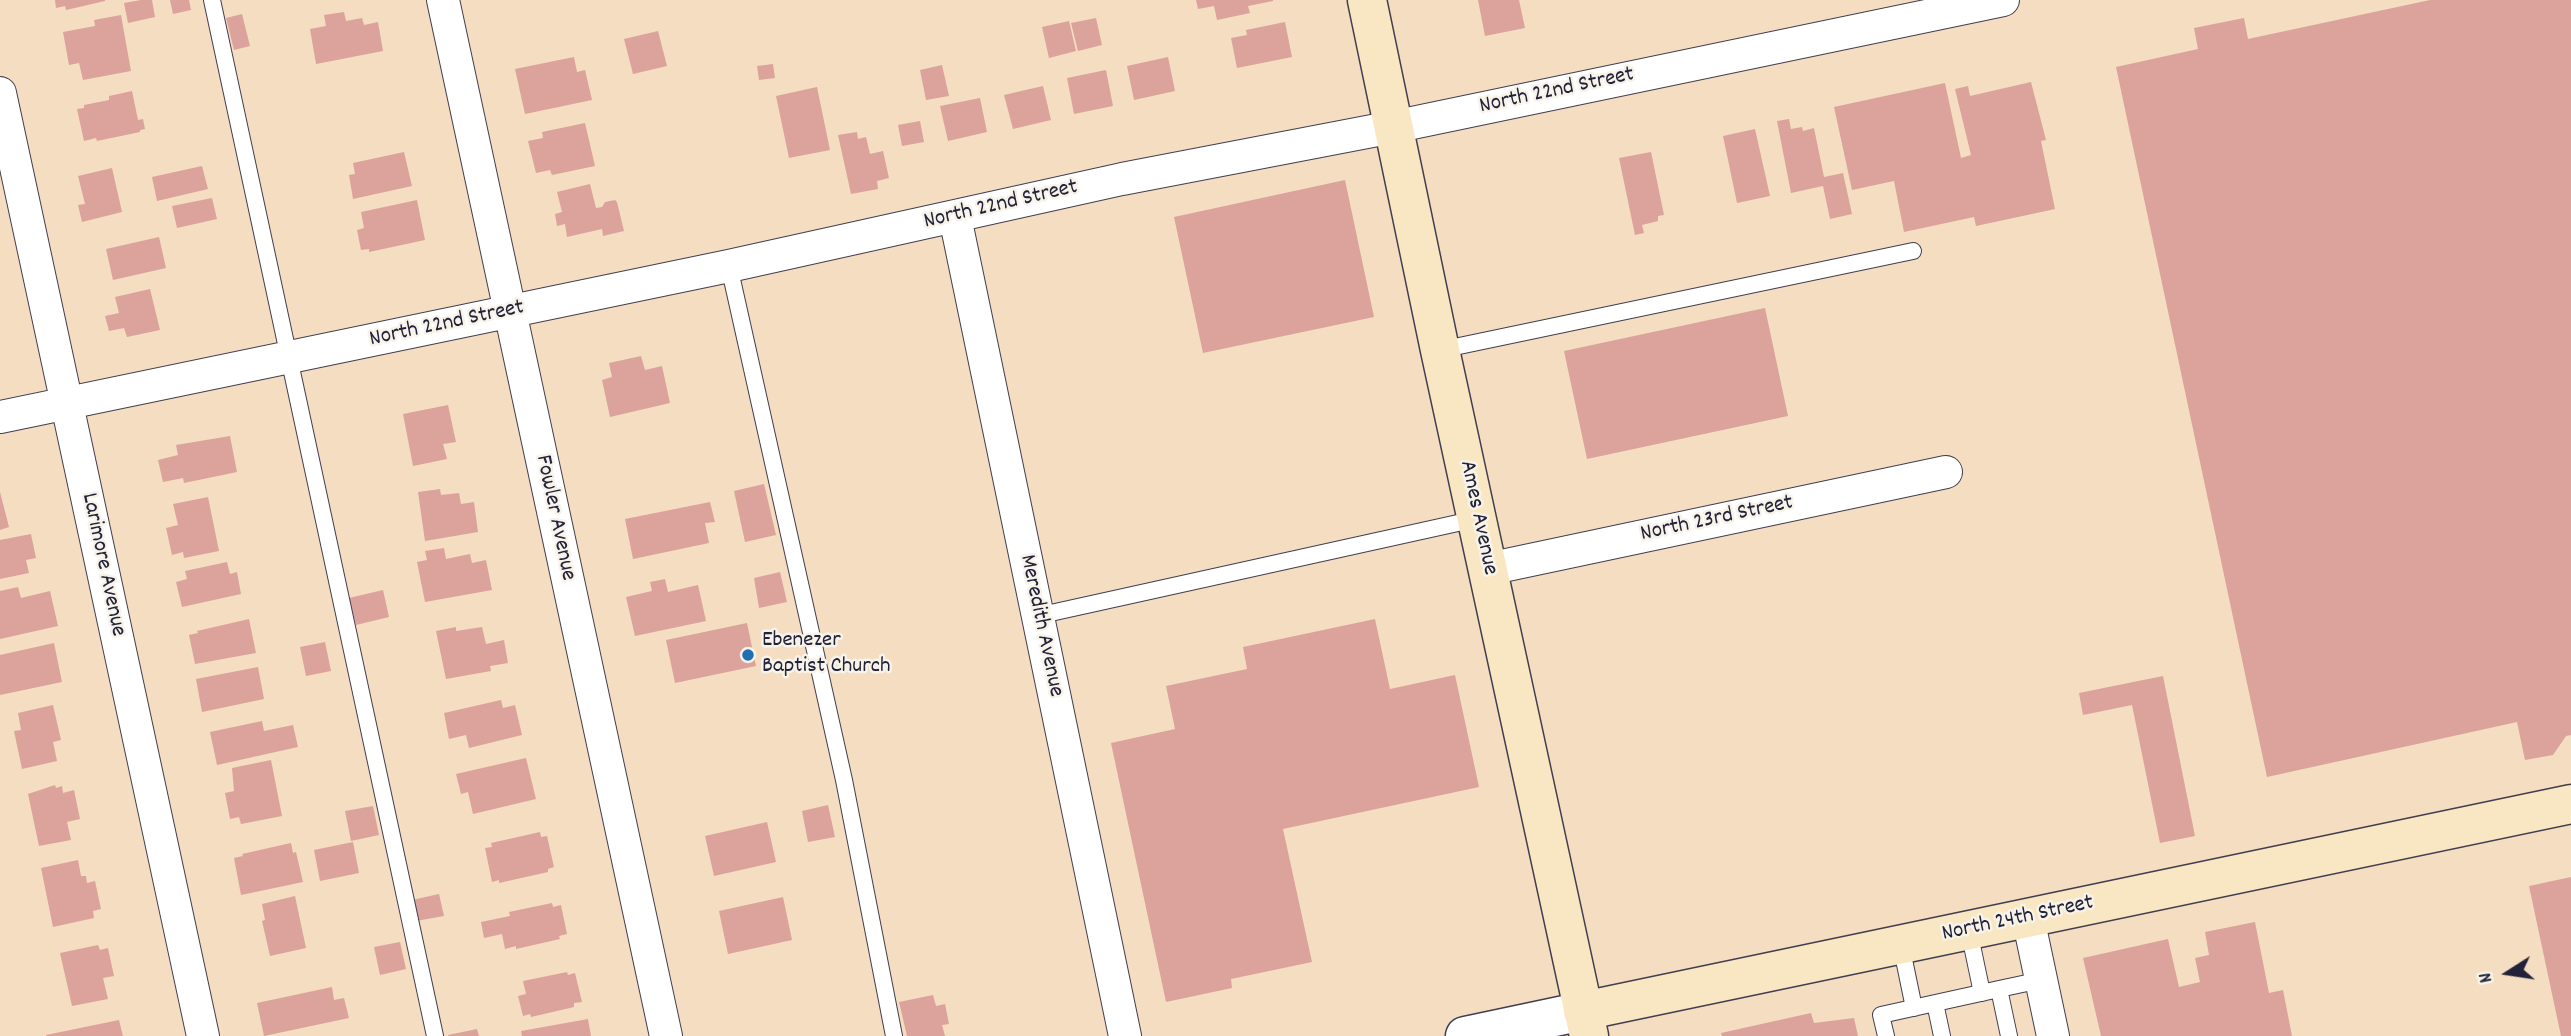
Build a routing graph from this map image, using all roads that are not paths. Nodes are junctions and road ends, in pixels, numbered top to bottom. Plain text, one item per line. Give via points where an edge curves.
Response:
1 (212, 0) edge
2 (443, 0) edge
3 (1367, 0) edge
4 (2003, 0) edge
5 (0, 93) edge
6 (1393, 127) junction
7 (955, 217) junction
8 (1913, 251) dead end
9 (729, 266) junction
10 (510, 312) junction
11 (1440, 350) junction
12 (289, 359) junction
13 (67, 403) junction
14 (0, 417) edge
15 (1946, 472) dead end
16 (1476, 518) junction
17 (1488, 569) junction
18 (1037, 615) junction
19 (2571, 804) edge
20 (2028, 918) junction
21 (1969, 931) junction
22 (1901, 945) junction
23 (2041, 980) junction
24 (1999, 989) junction
25 (1982, 993) junction
26 (1935, 1003) junction
27 (1914, 1008) junction
28 (1586, 1024) edge
29 (204, 1036) edge
30 (435, 1036) edge
31 (666, 1036) edge
32 (894, 1036) edge
33 (1125, 1036) edge
34 (1465, 1036) edge
35 (1886, 1036) edge
36 (1942, 1036) edge
37 (2010, 1036) edge
38 (2053, 1036) edge

1 - 12 lane
2 - 10 street, Fowler Avenue
3 - 6 main road, Ames Avenue
4 - 6 street, North 22nd Street
5 - 13 street, Larimore Avenue
6 - 7 street, North 22nd Street via 1122,179
6 - 11 main road, Ames Avenue
7 - 9 street, North 22nd Street
7 - 18 street, Meredith Avenue
8 - 11 lane
9 - 10 street, North 22nd Street
9 - 32 lane via 845,780
10 - 12 street, North 22nd Street
10 - 31 street, Fowler Avenue
11 - 16 main road, Ames Avenue
12 - 13 street, North 22nd Street
12 - 30 lane
13 - 14 street, North 22nd Street
13 - 29 street, Larimore Avenue
15 - 17 street, North 23rd Street
16 - 17 main road, Ames Avenue
16 - 18 lane
17 - 28 main road, Ames Avenue
18 - 33 street, Meredith Avenue
19 - 20 main road, North 24th Street
20 - 21 main road, North 24th Street
20 - 23 street
21 - 22 main road, North 24th Street
21 - 25 lane
22 - 27 lane
22 - 28 main road, North 24th Street
23 - 24 lane
23 - 38 street
24 - 25 lane
24 - 37 lane
25 - 26 lane
26 - 27 lane
26 - 36 lane
27 - 35 lane via 1881,1015
28 - 34 street, North 24th Street

